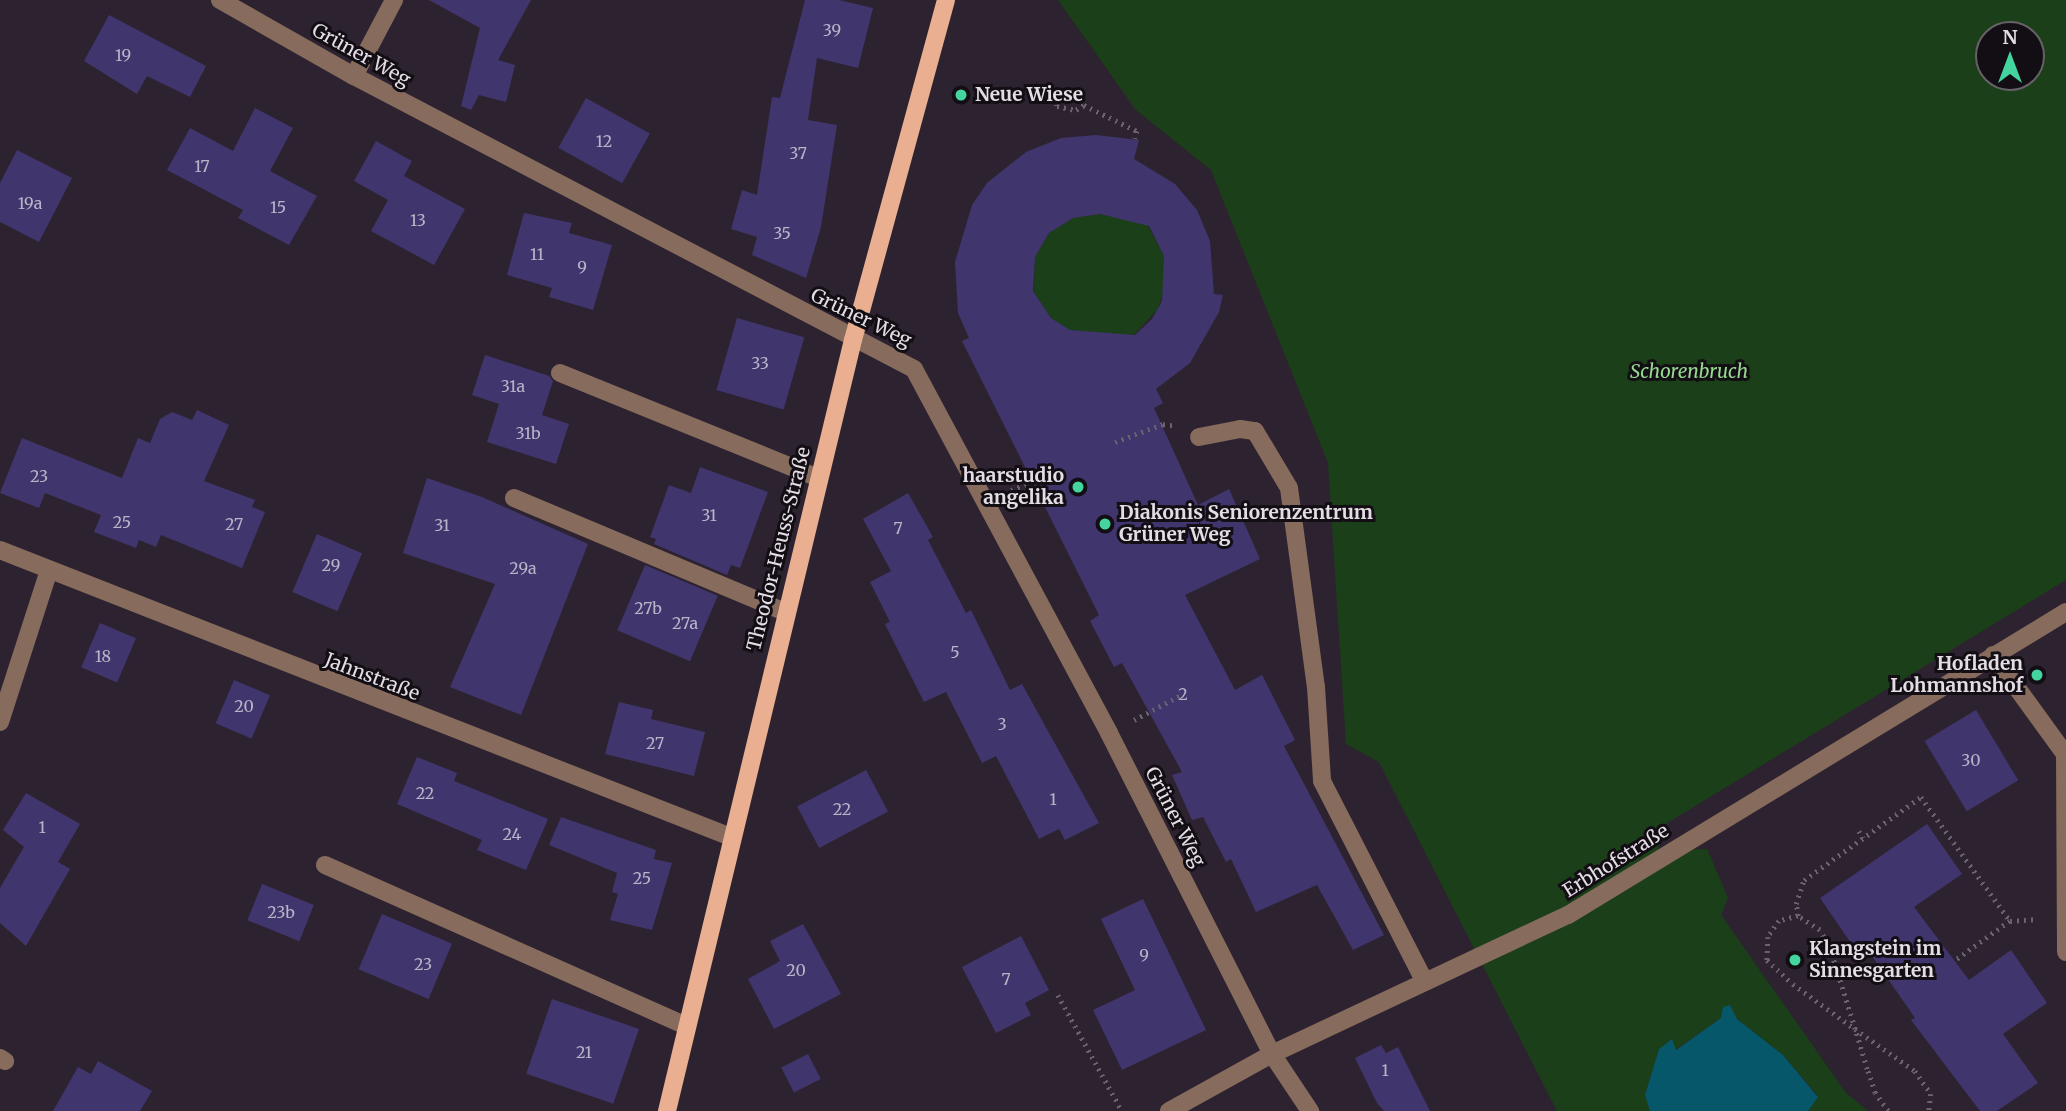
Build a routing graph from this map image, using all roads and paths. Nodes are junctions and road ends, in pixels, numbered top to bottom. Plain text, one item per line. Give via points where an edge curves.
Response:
1 (220, 0) edge
2 (394, 0) edge
3 (946, 0) edge
4 (354, 76) junction
5 (1058, 92) dead end
6 (1135, 139) dead end
7 (853, 340) junction
8 (560, 373) dead end
9 (1199, 437) joint
10 (1115, 442) dead end
11 (818, 478) junction
12 (514, 498) dead end
13 (0, 550) edge
14 (48, 573) junction
15 (785, 612) junction
16 (2066, 612) edge
17 (1993, 655) junction
18 (1183, 694) dead end
19 (0, 722) edge
20 (1108, 733) junction
21 (2066, 754) edge
22 (1859, 831) dead end
23 (730, 837) junction
24 (1863, 838) junction
25 (326, 865) dead end
26 (1798, 916) junction
27 (2066, 952) edge
28 (1956, 960) dead end
29 (1424, 980) junction
30 (1058, 995) dead end
31 (686, 1026) junction
32 (1855, 1029) junction
33 (1272, 1054) junction
34 (667, 1111) edge
35 (1122, 1111) edge
36 (1169, 1111) edge
37 (1310, 1111) edge
38 (1888, 1111) edge
39 (1928, 1111) edge

1 - 4 street, Grüner Weg
2 - 4 street
3 - 7 main road, Theodor-Heuss-Straße
4 - 7 street, Grüner Weg
5 - 6 path via 1058,106 1076,110 1084,105 1138,131
7 - 11 main road, Theodor-Heuss-Straße
7 - 20 street, Grüner Weg via 887,352 914,369
8 - 11 street
9 - 10 path via 1174,424 1163,424
9 - 29 street via 1255,431 1289,488 1317,687 1322,781
11 - 15 main road, Theodor-Heuss-Straße
12 - 15 street
13 - 14 street, Jahnstraße
14 - 19 street
14 - 23 street, Jahnstraße
15 - 23 main road, Theodor-Heuss-Straße
16 - 17 street, Erbhofstraße
17 - 21 street
17 - 29 street, Erbhofstraße via 1568,915
18 - 20 path
20 - 33 street, Grüner Weg
21 - 27 street
22 - 24 path
23 - 31 main road, Theodor-Heuss-Straße
24 - 26 path via 1804,880
24 - 28 path via 1921,797 2010,921
25 - 31 street
26 - 32 path via 1820,930 1830,949
26 - 32 path via 1779,921 1768,937 1767,960
29 - 33 street, Erbhofstraße
30 - 35 path
31 - 34 main road, Theodor-Heuss-Straße
32 - 38 path via 1875,1093
32 - 39 path via 1915,1071 1931,1094
33 - 36 street, Erbhofstraße
33 - 37 street, Grüner Weg

